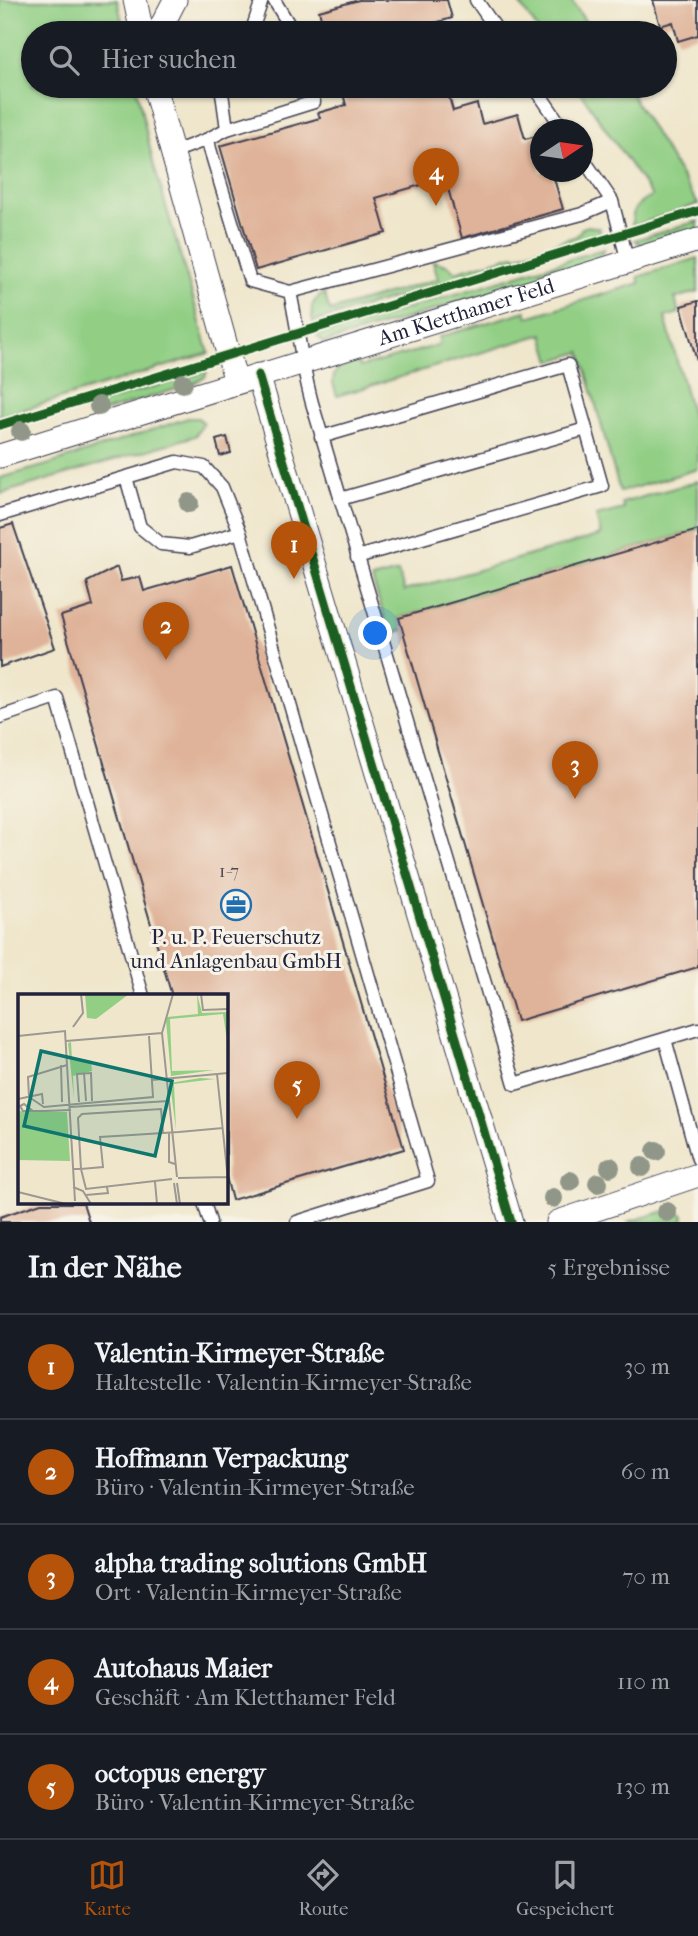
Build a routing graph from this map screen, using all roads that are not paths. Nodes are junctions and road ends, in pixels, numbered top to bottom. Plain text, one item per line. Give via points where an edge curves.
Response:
1 (135, 0) edge
2 (175, 0) edge
3 (262, 0) edge
4 (274, 0) edge
5 (476, 0) edge
6 (139, 21) edge
7 (164, 21) edge
8 (255, 21) edge
9 (287, 21) edge
10 (491, 21) edge
11 (157, 98) edge
12 (223, 98) edge
13 (313, 98) edge
14 (542, 98) edge
15 (556, 119) edge
16 (228, 129) junction
17 (208, 139) junction
18 (171, 153) junction
19 (593, 172) edge
20 (612, 201) junction
21 (698, 240) edge
22 (628, 262) junction
23 (290, 292) junction
24 (301, 362) junction
25 (247, 378) junction
26 (586, 429) junction
27 (321, 437) junction
28 (0, 456) edge
29 (126, 477) junction
30 (340, 499) junction
31 (0, 515) edge
32 (240, 532) junction
33 (358, 557) junction
34 (0, 717) edge
35 (142, 994) edge
36 (698, 1030) edge
37 (665, 1040) junction
38 (698, 1159) edge
39 (698, 1175) edge
40 (204, 1204) edge
41 (210, 1222) edge
42 (297, 1222) edge
43 (510, 1222) edge
44 (558, 1222) edge

1 - 6 street
2 - 7 street
3 - 8 lane
4 - 9 lane
5 - 10 lane
11 - 18 street
12 - 16 lane
13 - 16 lane via 314,102
14 - 15 lane
16 - 17 lane
17 - 18 lane
17 - 23 lane via 250,281
18 - 25 street
19 - 20 lane
20 - 22 lane
20 - 23 lane via 582,214
21 - 22 street, Am Kletthamer Feld
22 - 24 street, Am Kletthamer Feld
23 - 24 lane
24 - 25 street, Am Kletthamer Feld
24 - 27 lane
25 - 28 street, Am Kletthamer Feld
25 - 43 street
26 - 27 lane via 568,365
26 - 30 lane
26 - 33 lane via 603,486
27 - 30 lane
29 - 31 lane
29 - 32 lane via 177,462 204,467 222,487
29 - 32 lane via 140,527 162,544 190,547
30 - 33 lane
32 - 42 lane via 428,1181
33 - 37 lane via 515,1084
34 - 35 lane via 57,698
36 - 37 lane
37 - 38 lane
39 - 44 street
40 - 41 lane

